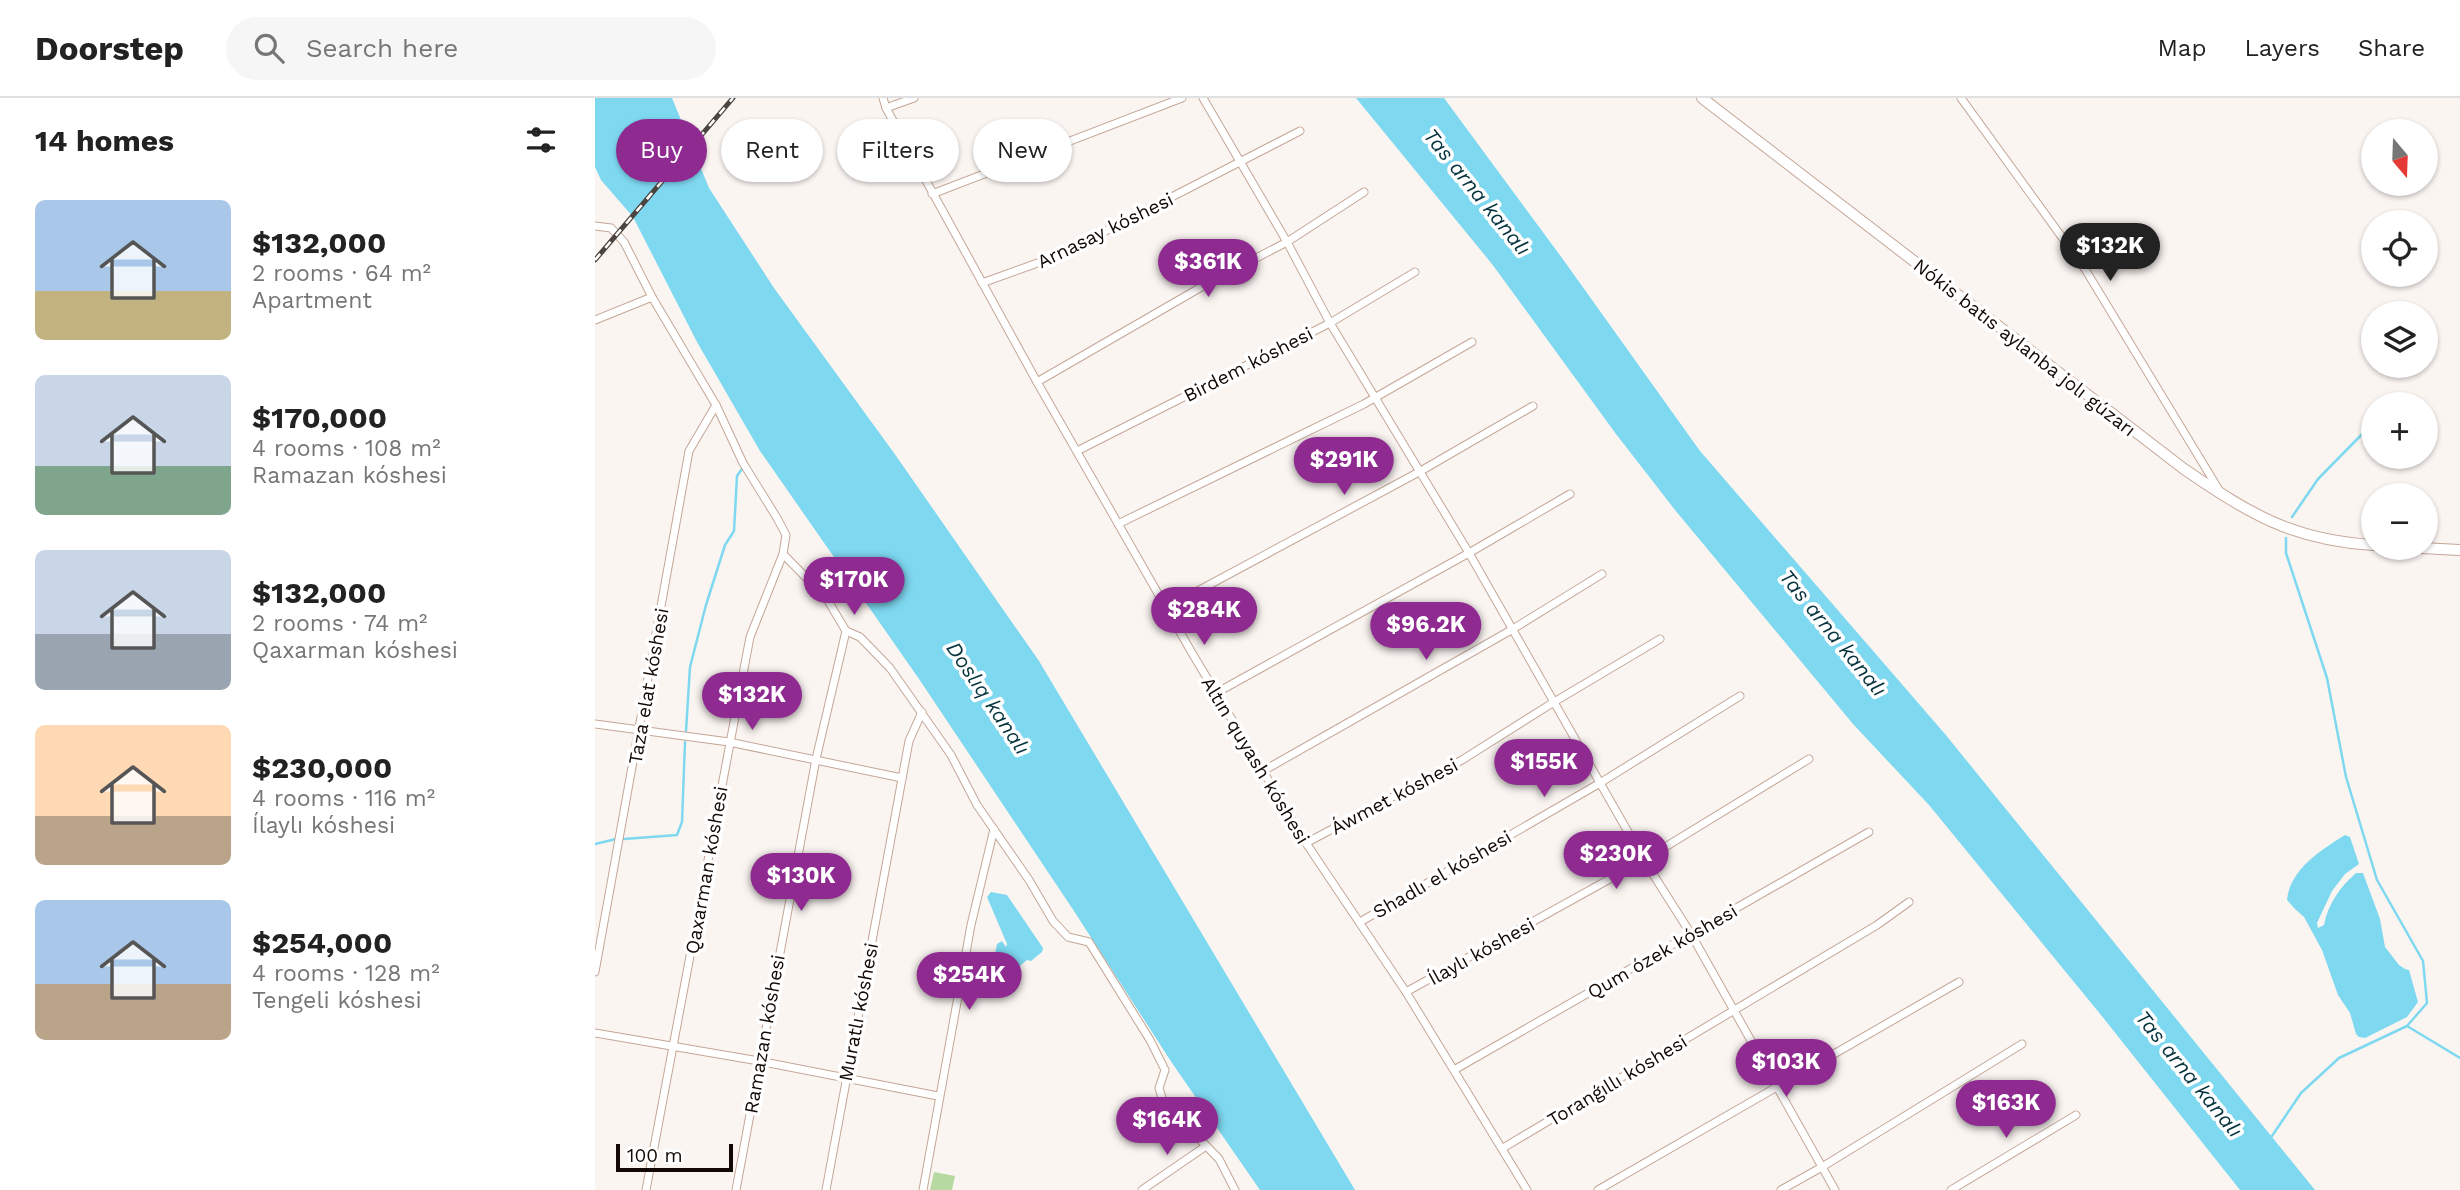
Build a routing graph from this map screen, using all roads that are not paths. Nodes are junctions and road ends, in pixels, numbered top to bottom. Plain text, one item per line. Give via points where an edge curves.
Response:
1 (883, 98) edge
2 (914, 98) edge
3 (1182, 98) edge
4 (1203, 98) edge
5 (1702, 98) edge
6 (1961, 98) edge
7 (886, 108) junction
8 (1300, 131) dead end
9 (1241, 163) junction
10 (1364, 192) dead end
11 (932, 194) junction
12 (595, 226) edge
13 (1287, 242) junction
14 (1415, 272) dead end
15 (982, 283) junction
16 (652, 297) junction
17 (595, 320) edge
18 (1330, 323) junction
19 (1472, 342) dead end
20 (1037, 382) junction
21 (1374, 399) junction
22 (716, 405) junction
23 (1533, 406) dead end
24 (1077, 451) junction
25 (1419, 472) junction
26 (1570, 494) dead end
27 (2221, 494) junction
28 (1118, 523) junction
29 (2361, 544) edge
30 (2438, 549) edge
31 (2460, 550) edge
32 (783, 554) junction
33 (1469, 554) junction
34 (1602, 574) dead end
35 (1166, 608) junction
36 (1513, 629) junction
37 (846, 631) junction
38 (1660, 639) dead end
39 (1216, 693) junction
40 (1740, 696) dead end
41 (1554, 702) junction
42 (922, 712) junction
43 (595, 724) edge
44 (640, 731) junction
45 (729, 742) junction
46 (816, 759) junction
47 (1809, 759) dead end
48 (1263, 771) junction
49 (902, 778) junction
50 (1600, 783) junction
51 (995, 829) junction
52 (1869, 832) dead end
53 (1306, 843) junction
54 (1644, 860) junction
55 (1909, 902) dead end
56 (1360, 922) junction
57 (1691, 934) junction
58 (595, 972) edge
59 (1959, 982) dead end
60 (1406, 992) junction
61 (1734, 1010) junction
62 (595, 1032) edge
63 (2022, 1044) dead end
64 (674, 1046) junction
65 (759, 1061) junction
66 (1454, 1070) junction
67 (846, 1079) junction
68 (1778, 1087) junction
69 (939, 1097) junction
70 (2075, 1115) dead end
71 (1206, 1146) junction
72 (1503, 1147) junction
73 (1822, 1167) junction
74 (646, 1190) edge
75 (736, 1190) edge
76 (826, 1190) edge
77 (923, 1190) edge
78 (1142, 1190) edge
79 (1235, 1190) edge
80 (1527, 1190) edge
81 (1598, 1190) edge
82 (1781, 1190) edge
83 (1835, 1190) edge
84 (1951, 1190) edge

1 - 7 street, Altın quyash kóshesi
2 - 7 street
3 - 11 street
4 - 9 street
5 - 27 main road, Nókis batıs aylanba jolı gúzarı
6 - 27 street via 2085,269
7 - 11 street, Altın quyash kóshesi
8 - 9 street, Arnasay kóshesi
9 - 13 street
9 - 15 street, Arnasay kóshesi via 1057,256
10 - 13 street
11 - 15 street, Altın quyash kóshesi
12 - 16 street via 611,228 624,242
13 - 18 street
13 - 20 street
14 - 18 street, Birdem kóshesi
15 - 20 street, Altın quyash kóshesi
16 - 17 street
16 - 22 street
18 - 21 street
18 - 24 street, Birdem kóshesi
19 - 21 street
20 - 24 street, Altın quyash kóshesi
21 - 25 street
21 - 28 street
22 - 32 street via 743,463 786,535
22 - 44 street, Taza elat kóshesi via 689,451
23 - 25 street
24 - 28 street, Altın quyash kóshesi
25 - 33 street
25 - 35 street
26 - 33 street
27 - 29 main road, Nókis batıs aylanba jolı gúzarı via 2292,531
28 - 35 street, Altın quyash kóshesi
30 - 31 main road
32 - 37 street via 827,599
32 - 45 street, Qaxarman kóshesi via 750,637
33 - 36 street
33 - 39 street
34 - 36 street
35 - 39 street, Altın quyash kóshesi
36 - 41 street
36 - 48 street
37 - 42 street via 860,637 890,668
37 - 46 street, Ramazan kóshesi
38 - 41 street, Áwmet kóshesi
39 - 48 street, Altın quyash kóshesi
40 - 50 street, Shadlı el kóshesi
41 - 50 street
41 - 53 street, Áwmet kóshesi via 1462,760
42 - 49 street, Muratlı kóshesi via 909,741
42 - 51 street
43 - 44 street
44 - 45 street
44 - 58 street, Taza elat kóshesi
45 - 46 street
45 - 64 street, Qaxarman kóshesi
46 - 49 street
46 - 65 street, Ramazan kóshesi
47 - 54 street, Ílaylı kóshesi
48 - 53 street, Altın quyash kóshesi
49 - 67 street, Muratlı kóshesi
50 - 54 street
50 - 56 street, Shadlı el kóshesi
51 - 69 street via 971,925
51 - 71 street via 1053,921 1068,937 1089,942 1165,1070 1159,1088 1163,1101
52 - 57 street, Qum ózek kóshesi
53 - 56 street, Altın quyash kóshesi
54 - 57 street
54 - 60 street, Ílaylı kóshesi
55 - 61 street, Toranǵıllı kóshesi
56 - 60 street, Altın quyash kóshesi
57 - 61 street
57 - 66 street, Qum ózek kóshesi
59 - 68 street
60 - 66 street, Altın quyash kóshesi
61 - 68 street
61 - 72 street, Toranǵıllı kóshesi
62 - 64 street
63 - 73 street
64 - 65 street
64 - 74 street, Qaxarman kóshesi
65 - 67 street
65 - 75 street, Ramazan kóshesi
66 - 72 street, Altın quyash kóshesi
67 - 69 street
67 - 76 street, Muratlı kóshesi
68 - 73 street
68 - 81 street
69 - 77 street
70 - 84 street
71 - 78 street
71 - 79 street via 1219,1159
72 - 80 street, Altın quyash kóshesi
73 - 82 street
73 - 83 street

